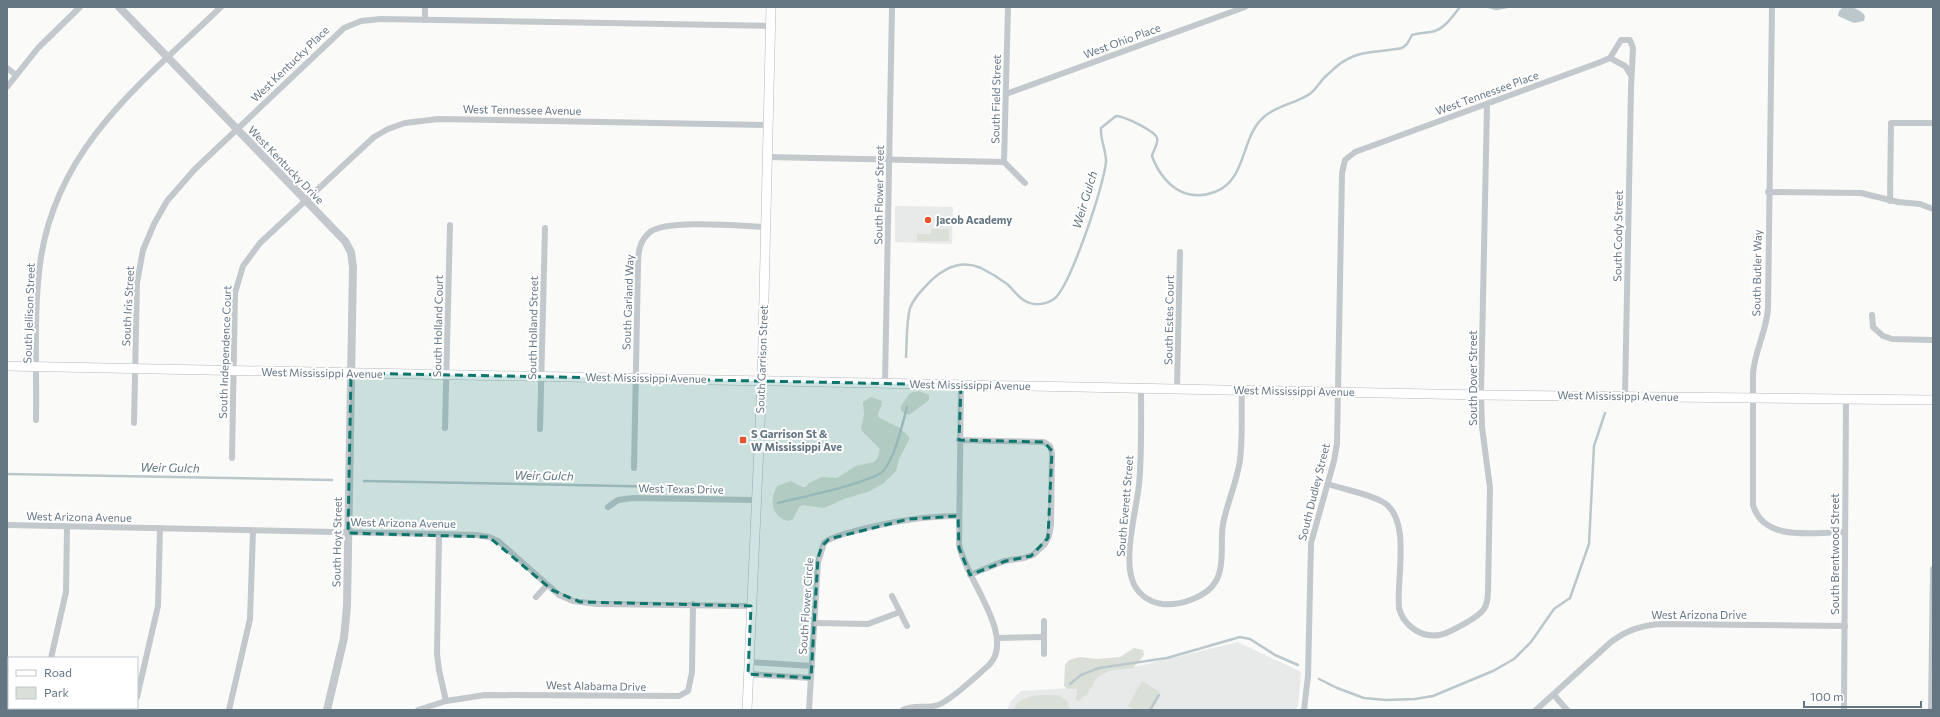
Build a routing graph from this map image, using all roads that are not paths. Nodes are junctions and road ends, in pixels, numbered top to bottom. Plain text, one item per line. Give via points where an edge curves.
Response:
1 (80, 7) edge
2 (119, 7) edge
3 (222, 7) edge
4 (425, 7) edge
5 (771, 7) edge
6 (892, 7) edge
7 (1008, 7) edge
8 (1772, 7) edge
9 (1241, 8) edge
10 (425, 20) junction
11 (771, 26) junction
12 (168, 58) junction
13 (1610, 58) junction
14 (7, 68) edge
15 (16, 75) junction
16 (1632, 77) junction
17 (7, 87) edge
18 (1006, 94) junction
19 (1487, 105) junction
20 (1933, 123) edge
21 (768, 125) junction
22 (236, 129) junction
23 (767, 157) junction
24 (890, 159) junction
25 (1345, 160) joint
26 (1004, 162) junction
27 (1025, 183) dead end
28 (1768, 192) junction
29 (305, 200) junction
30 (1890, 200) junction
31 (1933, 209) edge
32 (450, 225) dead end
33 (765, 227) junction
34 (545, 228) dead end
35 (1180, 252) dead end
36 (1872, 315) dead end
37 (1933, 340) edge
38 (7, 366) edge
39 (37, 367) junction
40 (135, 369) junction
41 (234, 371) junction
42 (351, 373) junction
43 (447, 375) junction
44 (541, 377) junction
45 (636, 378) junction
46 (762, 380) junction
47 (885, 384) junction
48 (961, 385) junction
49 (1141, 388) junction
50 (1177, 389) junction
51 (1242, 390) junction
52 (1338, 392) junction
53 (1481, 395) junction
54 (1625, 396) junction
55 (1753, 398) junction
56 (1846, 399) junction
57 (1933, 400) edge
58 (36, 420) dead end
59 (134, 423) dead end
60 (445, 428) dead end
61 (540, 429) dead end
62 (959, 440) junction
63 (232, 458) dead end
64 (634, 468) dead end
65 (1328, 484) junction
66 (756, 500) junction
67 (608, 507) dead end
68 (958, 516) junction
69 (7, 525) edge
70 (67, 527) junction
71 (160, 528) junction
72 (253, 531) junction
73 (1845, 532) junction
74 (348, 533) junction
75 (439, 534) junction
76 (1933, 569) edge
77 (970, 575) junction
78 (547, 585) junction
79 (892, 596) dead end
80 (536, 597) dead end
81 (693, 604) junction
82 (751, 606) junction
83 (900, 612) junction
84 (1044, 621) dead end
85 (815, 623) junction
86 (907, 626) dead end
87 (1845, 626) junction
88 (1044, 637) junction
89 (998, 638) junction
90 (1044, 654) dead end
91 (51, 657) edge
92 (749, 662) junction
93 (812, 666) junction
94 (748, 674) junction
95 (811, 678) junction
96 (138, 693) edge
97 (1554, 695) junction
98 (446, 701) junction
99 (229, 710) edge
100 (327, 710) edge
101 (418, 710) edge
102 (747, 710) edge
103 (809, 710) edge
104 (904, 710) edge
105 (1304, 710) edge
106 (1536, 710) edge
107 (1567, 710) edge
108 (1844, 710) edge
109 (1931, 710) edge

1 - 15 street via 42,44
2 - 12 street, West Kentucky Drive
3 - 12 street, South Jellison Street
4 - 10 street
5 - 11 main road, South Garrison Street
6 - 24 street, South Flower Street
7 - 18 street, South Field Street
8 - 28 street, South Butler Way
9 - 18 street, West Ohio Place
10 - 11 street, West Kentucky Place
10 - 22 street, West Kentucky Place via 370,20 353,23 344,28
11 - 21 main road, South Garrison Street
12 - 22 street, West Kentucky Drive
12 - 39 street, South Jellison Street via 94,134 62,189 47,229 40,269
13 - 16 street via 1625,66
13 - 16 street, South Cody Street via 1621,40 1630,40 1633,48
13 - 19 street, West Tennessee Place
14 - 15 street
15 - 17 street
16 - 54 street, South Cody Street
18 - 26 street, South Field Street
19 - 25 street, West Tennessee Place via 1354,152
19 - 53 street, South Dover Street
20 - 30 street via 1891,123
21 - 23 main road, South Garrison Street
21 - 29 street, West Tennessee Avenue via 419,120 394,126 374,137
22 - 29 street, West Kentucky Drive
22 - 40 street, South Iris Street via 176,190 148,237 140,261 137,283
23 - 24 street
23 - 33 main road, South Garrison Street
24 - 26 street
24 - 47 street, South Flower Street
25 - 52 street, South Dudley Street via 1342,173
26 - 27 street
28 - 30 street via 1861,193
28 - 55 street, South Butler Way via 1768,316 1754,362
29 - 41 street, South Independence Court via 253,250 240,272 235,293
29 - 42 street, West Kentucky Drive via 345,241 351,252
30 - 31 street via 1920,204
32 - 43 street, South Holland Court
33 - 45 street, South Garland Way via 669,225 653,230 645,238 640,247 638,260
33 - 46 main road, South Garrison Street
34 - 44 street, South Holland Street
35 - 50 street, South Estes Court
36 - 37 street via 1873,327 1883,336 1892,339
38 - 39 main road, West Mississippi Avenue
39 - 40 main road, West Mississippi Avenue
39 - 58 street, South Jellison Street
40 - 41 main road, West Mississippi Avenue
40 - 59 street, South Iris Street
41 - 42 main road, West Mississippi Avenue
41 - 63 street, South Independence Court
42 - 43 main road, West Mississippi Avenue
42 - 74 street, South Hoyt Street
43 - 44 main road, West Mississippi Avenue
43 - 60 street, South Holland Court
44 - 45 main road, West Mississippi Avenue
44 - 61 street, South Holland Street
45 - 46 main road, West Mississippi Avenue
45 - 64 street, South Garland Way
46 - 47 main road, West Mississippi Avenue
46 - 66 main road, South Garrison Street
47 - 48 main road, West Mississippi Avenue
48 - 49 main road, West Mississippi Avenue
48 - 62 street
49 - 50 main road, West Mississippi Avenue
49 - 51 street, South Everett Street via 1139,479 1131,535 1131,576 1141,594 1150,601 1166,604 1200,596 1218,577 1223,525 1240,460
50 - 51 main road, West Mississippi Avenue
51 - 52 main road, West Mississippi Avenue
52 - 53 main road, West Mississippi Avenue
52 - 65 street, South Dudley Street via 1337,444
53 - 54 main road, West Mississippi Avenue
53 - 65 street, South Dover Street via 1482,427 1490,488 1488,598 1481,613 1450,632 1434,636 1422,633 1409,625 1401,615 1400,530 1393,510 1375,498
54 - 55 main road, West Mississippi Avenue
55 - 56 main road, West Mississippi Avenue
55 - 73 street, South Butler Way via 1753,500 1755,512 1760,520 1782,532
56 - 57 main road, West Mississippi Avenue
56 - 73 street, South Brentwood Street
62 - 68 street
62 - 77 street via 1044,442 1050,446 1052,453 1051,525 1045,544 1031,556 1004,561
65 - 105 street, South Dudley Street via 1311,543 1308,676
66 - 67 street, West Texas Drive via 633,498 618,500
66 - 82 main road, South Garrison Street
68 - 77 street via 960,548
68 - 85 street, South Flower Circle via 930,516 895,522 826,541 818,558
69 - 70 street, West Arizona Avenue
70 - 71 street, West Arizona Avenue
70 - 91 street via 66,592
71 - 72 street, West Arizona Avenue
71 - 96 street via 157,614
72 - 74 street, West Arizona Avenue
72 - 99 street via 250,619
73 - 87 street, South Brentwood Street
74 - 75 street, West Arizona Avenue
74 - 100 street, South Hoyt Street via 346,623
75 - 78 street, West Arizona Avenue via 476,534 494,539
75 - 98 street via 437,654 438,670
76 - 109 street
77 - 89 street
78 - 80 street
78 - 81 street, West Arizona Avenue via 567,599 580,602
79 - 83 street
81 - 82 street, West Arizona Avenue
81 - 98 street, West Alabama Drive via 692,675 688,691 679,696 493,694
82 - 92 main road, South Garrison Street
83 - 85 street via 863,625
83 - 86 street
84 - 88 street
85 - 93 street, South Flower Circle
87 - 97 street, West Arizona Drive via 1644,625 1617,638
87 - 108 street, South Brentwood Street
88 - 89 street
88 - 90 street
89 - 104 street via 997,650 991,662 948,699 936,706
92 - 93 street, South Flower Circle
92 - 94 main road, South Garrison Street
93 - 95 street, South Flower Circle
94 - 95 street
94 - 102 main road, South Garrison Street
95 - 103 street, South Flower Circle
97 - 106 street, West Arizona Drive
97 - 107 street
98 - 101 street, West Alabama Drive

